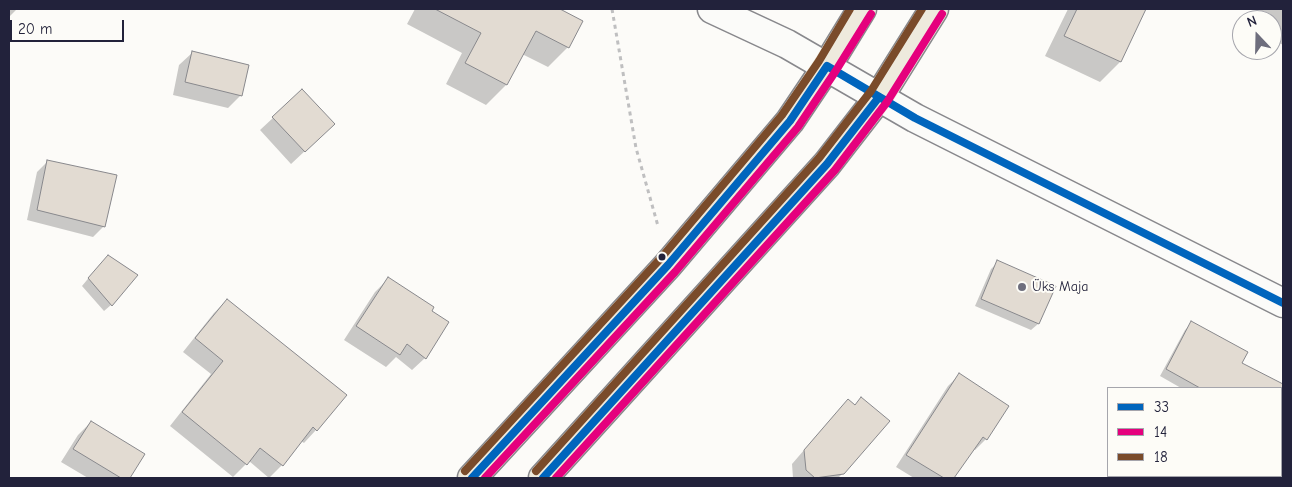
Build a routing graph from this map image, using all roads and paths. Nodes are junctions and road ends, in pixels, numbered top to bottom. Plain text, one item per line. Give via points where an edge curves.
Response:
1 (612, 9) edge
2 (712, 9) edge
3 (862, 9) edge
4 (934, 9) edge
5 (827, 66) junction
6 (879, 97) junction
7 (659, 230) dead end
8 (1283, 303) edge
9 (472, 478) edge
10 (544, 478) edge

1 - 7 path via 636,148
2 - 5 street
3 - 5 highway
4 - 6 highway
5 - 6 street
5 - 9 highway via 790,120 668,265
6 - 8 street
6 - 10 highway via 827,164

